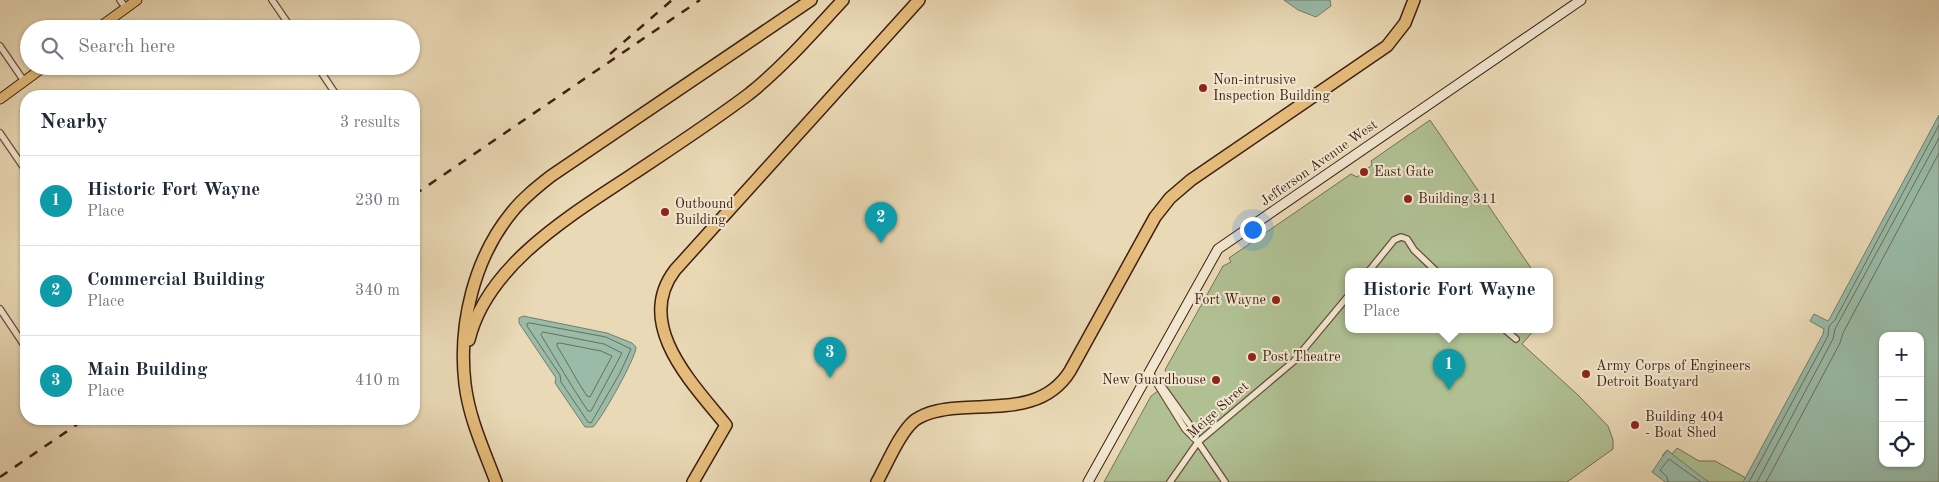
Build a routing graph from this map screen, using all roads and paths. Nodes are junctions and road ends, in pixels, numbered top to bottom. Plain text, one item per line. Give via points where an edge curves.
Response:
1 (120, 0) edge
2 (137, 0) edge
3 (272, 0) edge
4 (811, 0) edge
5 (844, 0) edge
6 (919, 0) edge
7 (1414, 0) edge
8 (1576, 1) edge
9 (126, 8) junction
10 (109, 20) edge
11 (286, 20) edge
12 (0, 46) edge
13 (32, 75) edge
14 (323, 75) edge
15 (24, 81) junction
16 (333, 90) edge
17 (0, 98) edge
18 (0, 133) edge
19 (20, 162) edge
20 (1371, 268) edge
21 (1433, 268) edge
22 (1345, 300) edge
23 (0, 309) edge
24 (1509, 333) edge
25 (20, 339) edge
26 (1516, 339) dead end
27 (464, 364) junction
28 (1149, 371) junction
29 (1198, 442) junction
30 (1221, 480) edge
31 (496, 482) edge
32 (693, 482) edge
33 (877, 482) edge
34 (1088, 482) edge
35 (1170, 482) edge

1 - 9 street
2 - 9 main road
3 - 11 street
4 - 27 highway via 526,196 504,222 482,262 469,307
5 - 27 highway via 776,71 749,94 577,211 513,266 483,305
6 - 32 highway via 674,270 668,281 661,308 670,350 726,425
7 - 33 highway via 1405,23 1387,46 1187,183 1170,198 1155,217 1059,386 1026,403 946,409 920,418 907,429
8 - 28 main road, Jefferson Avenue West via 1218,250
9 - 10 main road
12 - 15 street
13 - 15 main road
14 - 16 street
15 - 17 main road
18 - 19 street
20 - 21 street via 1394,240 1401,237 1407,239
22 - 29 street, Meige Street via 1294,361
23 - 25 street
24 - 26 street
27 - 31 highway via 470,409
28 - 29 street via 1185,429
28 - 34 main road, Jefferson Avenue West
29 - 30 street
29 - 35 street, Meige Street

